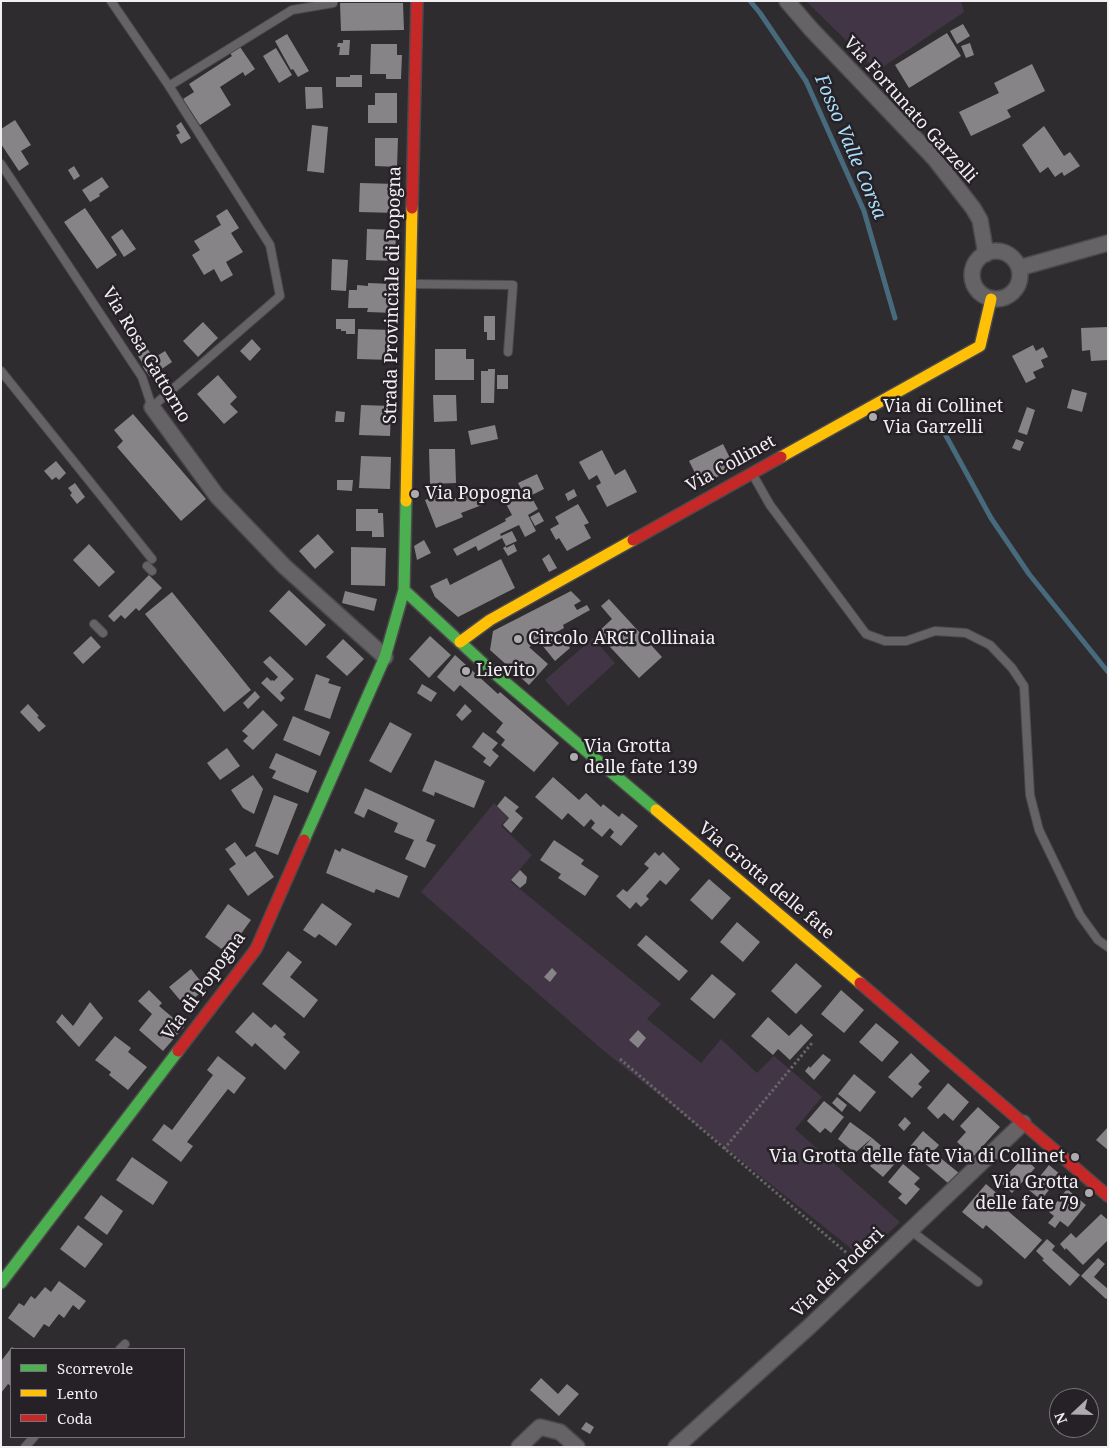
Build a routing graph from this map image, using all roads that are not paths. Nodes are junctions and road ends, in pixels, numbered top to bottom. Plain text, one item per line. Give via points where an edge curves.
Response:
1 (112, 1) edge
2 (417, 1) edge
3 (787, 1) edge
4 (333, 3) dead end
5 (169, 86) junction
6 (1, 164) edge
7 (1108, 243) edge
8 (986, 254) junction
9 (1019, 268) junction
10 (411, 284) junction
11 (991, 299) junction
12 (508, 352) dead end
13 (1, 371) edge
14 (152, 407) junction
15 (752, 473) junction
16 (150, 565) dead end
17 (404, 590) junction
18 (94, 624) dead end
19 (103, 633) dead end
20 (460, 642) junction
21 (384, 657) junction
22 (1108, 947) edge
23 (1023, 1123) junction
24 (1108, 1196) edge
25 (910, 1230) junction
26 (978, 1282) dead end
27 (1, 1283) edge
28 (33, 1438) edge
29 (24, 1447) edge
30 (519, 1447) edge
31 (577, 1447) edge
32 (676, 1447) edge

1 - 5 lane
2 - 10 street, Strada Provinciale di Popogna
3 - 8 street, Via Fortunato Garzelli via 939,165 980,220
4 - 5 lane via 292,10
5 - 14 lane via 270,245 280,296
6 - 14 lane, Via Rosa Gattorno via 142,377
7 - 9 street
8 - 9 street via 1002,252 1009,255
8 - 11 street via 975,264 972,278 978,291
9 - 11 street via 1016,289 1005,298
10 - 12 lane via 513,285
10 - 17 street, Strada Provinciale di Popogna
11 - 15 street, Via Collinet via 980,346
13 - 16 lane
14 - 21 street, Via Rosa Gattorno via 217,496 284,566
15 - 20 street, Via Collinet via 490,620
15 - 22 lane via 770,505 866,634 885,641 906,641 935,631 966,633 990,645 1012,668 1024,686 1030,795 1039,830 1080,915 1098,940
17 - 20 street, Via Grotta delle fate
17 - 21 street, Via di Popogna
18 - 19 lane
20 - 23 street, Via Grotta delle fate via 663,821
21 - 27 street, Via di Popogna via 256,949
23 - 24 street, Via Grotta delle fate
23 - 25 street, Via dei Poderi
25 - 26 lane
25 - 32 street, Via dei Poderi
28 - 29 lane
30 - 31 street via 540,1427 560,1432

